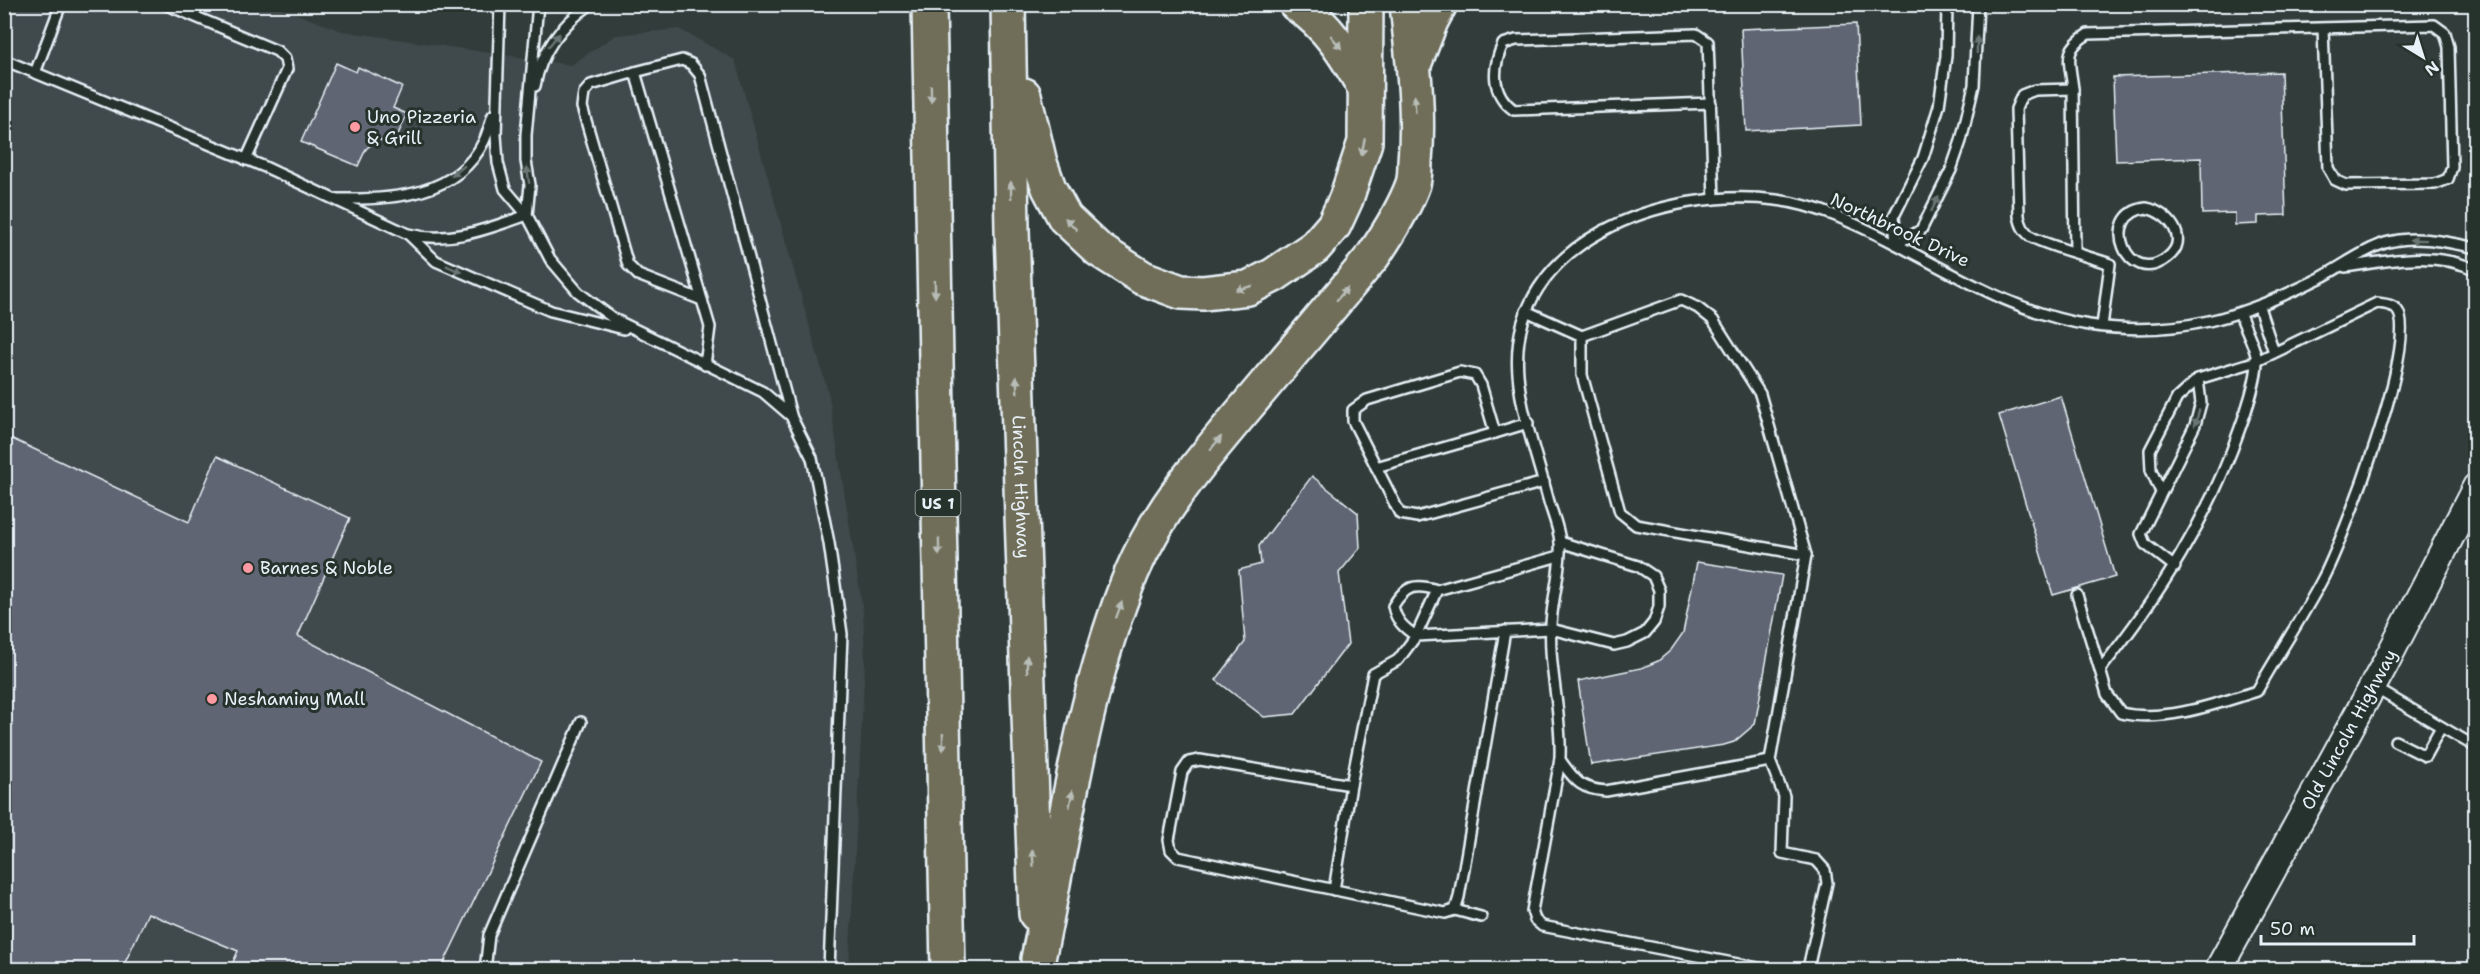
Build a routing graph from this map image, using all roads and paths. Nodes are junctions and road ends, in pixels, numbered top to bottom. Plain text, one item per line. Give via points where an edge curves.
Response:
1 (61, 4) edge
2 (165, 4) edge
3 (500, 4) edge
4 (538, 4) edge
5 (591, 4) edge
6 (1296, 4) edge
7 (1366, 4) edge
8 (1407, 4) edge
9 (1440, 4) edge
10 (1947, 4) edge
11 (1978, 4) edge
12 (930, 20) edge
13 (1009, 20) edge
14 (2323, 28) junction
15 (4, 60) edge
16 (1414, 67) junction
17 (634, 72) junction
18 (35, 73) junction
19 (1365, 88) junction
20 (2073, 88) junction
21 (1711, 103) junction
22 (497, 104) junction
23 (526, 135) junction
24 (246, 160) junction
25 (332, 199) junction
26 (1714, 199) junction
27 (527, 215) junction
28 (408, 234) junction
29 (1896, 244) junction
30 (2475, 248) edge
31 (2075, 252) junction
32 (2130, 258) junction
33 (2110, 264) junction
34 (2340, 268) junction
35 (2475, 270) edge
36 (702, 300) junction
37 (2259, 307) junction
38 (1526, 311) junction
39 (2240, 314) junction
40 (2102, 326) junction
41 (635, 331) junction
42 (1582, 336) junction
43 (2274, 352) junction
44 (2257, 361) junction
45 (705, 365) junction
46 (2198, 379) junction
47 (791, 416) junction
48 (1528, 423) junction
49 (1495, 433) junction
50 (1376, 467) junction
51 (1544, 482) junction
52 (2475, 487) edge
53 (2161, 492) junction
54 (1560, 542) junction
55 (1806, 555) junction
56 (1558, 556) junction
57 (2175, 567) junction
58 (1437, 590) junction
59 (2077, 595) dead end
60 (1551, 629) junction
61 (1505, 631) junction
62 (1416, 636) junction
63 (2100, 670) junction
64 (2373, 687) junction
65 (581, 722) dead end
66 (2441, 727) junction
67 (2395, 741) dead end
68 (2475, 747) edge
69 (1560, 760) junction
70 (1770, 761) junction
71 (1351, 785) junction
72 (1334, 890) junction
73 (1455, 910) junction
74 (1481, 917) dead end
75 (1038, 964) edge
76 (485, 969) edge
77 (829, 969) edge
78 (948, 969) edge
79 (1769, 969) edge
80 (1806, 969) edge
81 (2218, 969) edge

1 - 18 lane
2 - 24 lane via 277,51 285,59 287,69
3 - 22 lane
4 - 23 lane
23 -> 5 lane via 537,76 548,47
6 -> 19 highway via 1324,27
7 - 19 highway
8 - 16 highway
9 - 16 highway
10 - 29 lane via 1946,56 1939,106 1923,158 1894,216
29 -> 11 lane via 1921,230 1958,150 1974,85
12 -> 78 highway, US 1
19 -> 13 highway via 1365,142 1334,225 1321,240 1294,263 1248,288 1180,292 1117,264 1065,218 1040,163
75 -> 13 highway, Lincoln Highway via 1012,230
14 - 14 lane via 2434,25 2445,33 2450,47 2452,167 2448,179 2435,184 2366,185 2346,185 2335,180 2328,168
14 - 20 lane via 2088,34 2075,42 2069,52
15 - 18 lane
75 -> 16 highway via 1103,654 1133,571 1194,468 1373,256 1393,226 1413,182 1417,143
17 - 36 lane
17 - 36 lane via 591,85 584,93 582,107 628,265 638,275
17 - 47 lane via 682,60 700,75
18 - 24 lane
20 - 31 lane
20 - 31 lane via 2035,90 2022,95 2016,109 2022,228 2032,238
21 - 21 lane via 1708,42 1696,34 1516,40 1503,44 1496,58 1497,92 1514,110
21 - 26 lane
22 -> 25 lane via 478,152 443,182 425,191 380,200
22 - 27 lane via 498,163 505,189
27 -> 23 lane via 530,185
24 - 25 lane
25 - 28 lane
26 - 29 lane, Northbrook Drive via 1798,203 1848,220
26 - 38 lane, Northbrook Drive via 1651,212 1591,237 1553,267
27 - 28 lane via 456,237
27 - 41 lane via 550,259 578,292
28 -> 41 lane via 436,261 551,312
29 - 40 lane, Northbrook Drive via 2023,307
30 -> 34 lane, Northbrook Drive via 2443,242 2382,243
31 - 33 lane
32 - 32 lane via 2141,264 2156,264 2173,253 2178,241 2166,215 2146,208 2137,209 2126,219 2121,248
32 - 33 lane
33 - 40 lane
34 - 35 lane, Northbrook Drive via 2421,258
34 - 37 lane, Northbrook Drive
36 - 45 lane via 710,327
37 - 39 lane, Northbrook Drive
37 - 43 lane
38 - 42 lane
38 - 48 lane, Northbrook Drive via 1519,341 1518,374
39 - 40 lane, Northbrook Drive via 2154,329
39 - 44 lane
41 - 45 lane
42 - 55 lane via 1582,375 1620,512 1636,525
42 - 55 lane via 1681,300 1713,320 1760,394
43 - 44 lane
43 - 63 lane via 2377,303 2390,304 2398,311 2403,325 2395,377 2372,457 2323,579 2257,691 2202,708 2136,717 2121,713 2107,694
44 - 46 lane
44 - 57 lane via 2247,407 2225,471
45 - 47 lane via 763,392
46 -> 53 lane via 2201,403 2195,424
46 - 53 lane via 2177,398 2150,450 2151,470
47 - 77 lane via 812,458 842,634
48 - 49 lane
48 - 51 lane, Northbrook Drive
49 - 50 lane
49 - 50 lane via 1481,385 1475,375 1460,372 1366,400 1353,410 1353,421
50 - 51 lane via 1400,514 1417,518
51 - 54 lane, Northbrook Drive
52 - 64 main road, Old Lincoln Highway
53 - 57 lane via 2141,534 2145,544
54 - 56 lane
54 - 60 lane via 1638,566 1653,576 1659,590 1659,607 1645,633 1614,645
55 - 70 lane
56 - 58 lane
56 - 60 lane
57 - 63 lane
58 - 62 lane
58 - 62 lane via 1422,585 1412,587 1393,606 1395,617
59 - 63 lane
60 - 61 lane
60 - 69 lane
61 - 62 lane
61 - 73 lane
62 - 71 lane via 1398,660 1373,674
64 - 66 lane
64 - 81 main road, Old Lincoln Highway
65 - 76 lane via 489,935
66 - 67 lane via 2425,756
66 - 68 lane
69 - 70 lane via 1578,784 1606,791
69 - 79 lane via 1532,911 1535,920 1542,926
70 - 80 lane via 1784,796 1782,853 1816,861 1825,870 1827,883
71 - 72 lane
71 - 72 lane via 1200,760 1189,762 1182,772 1169,840 1178,857
72 - 73 lane via 1445,913
73 - 74 lane

